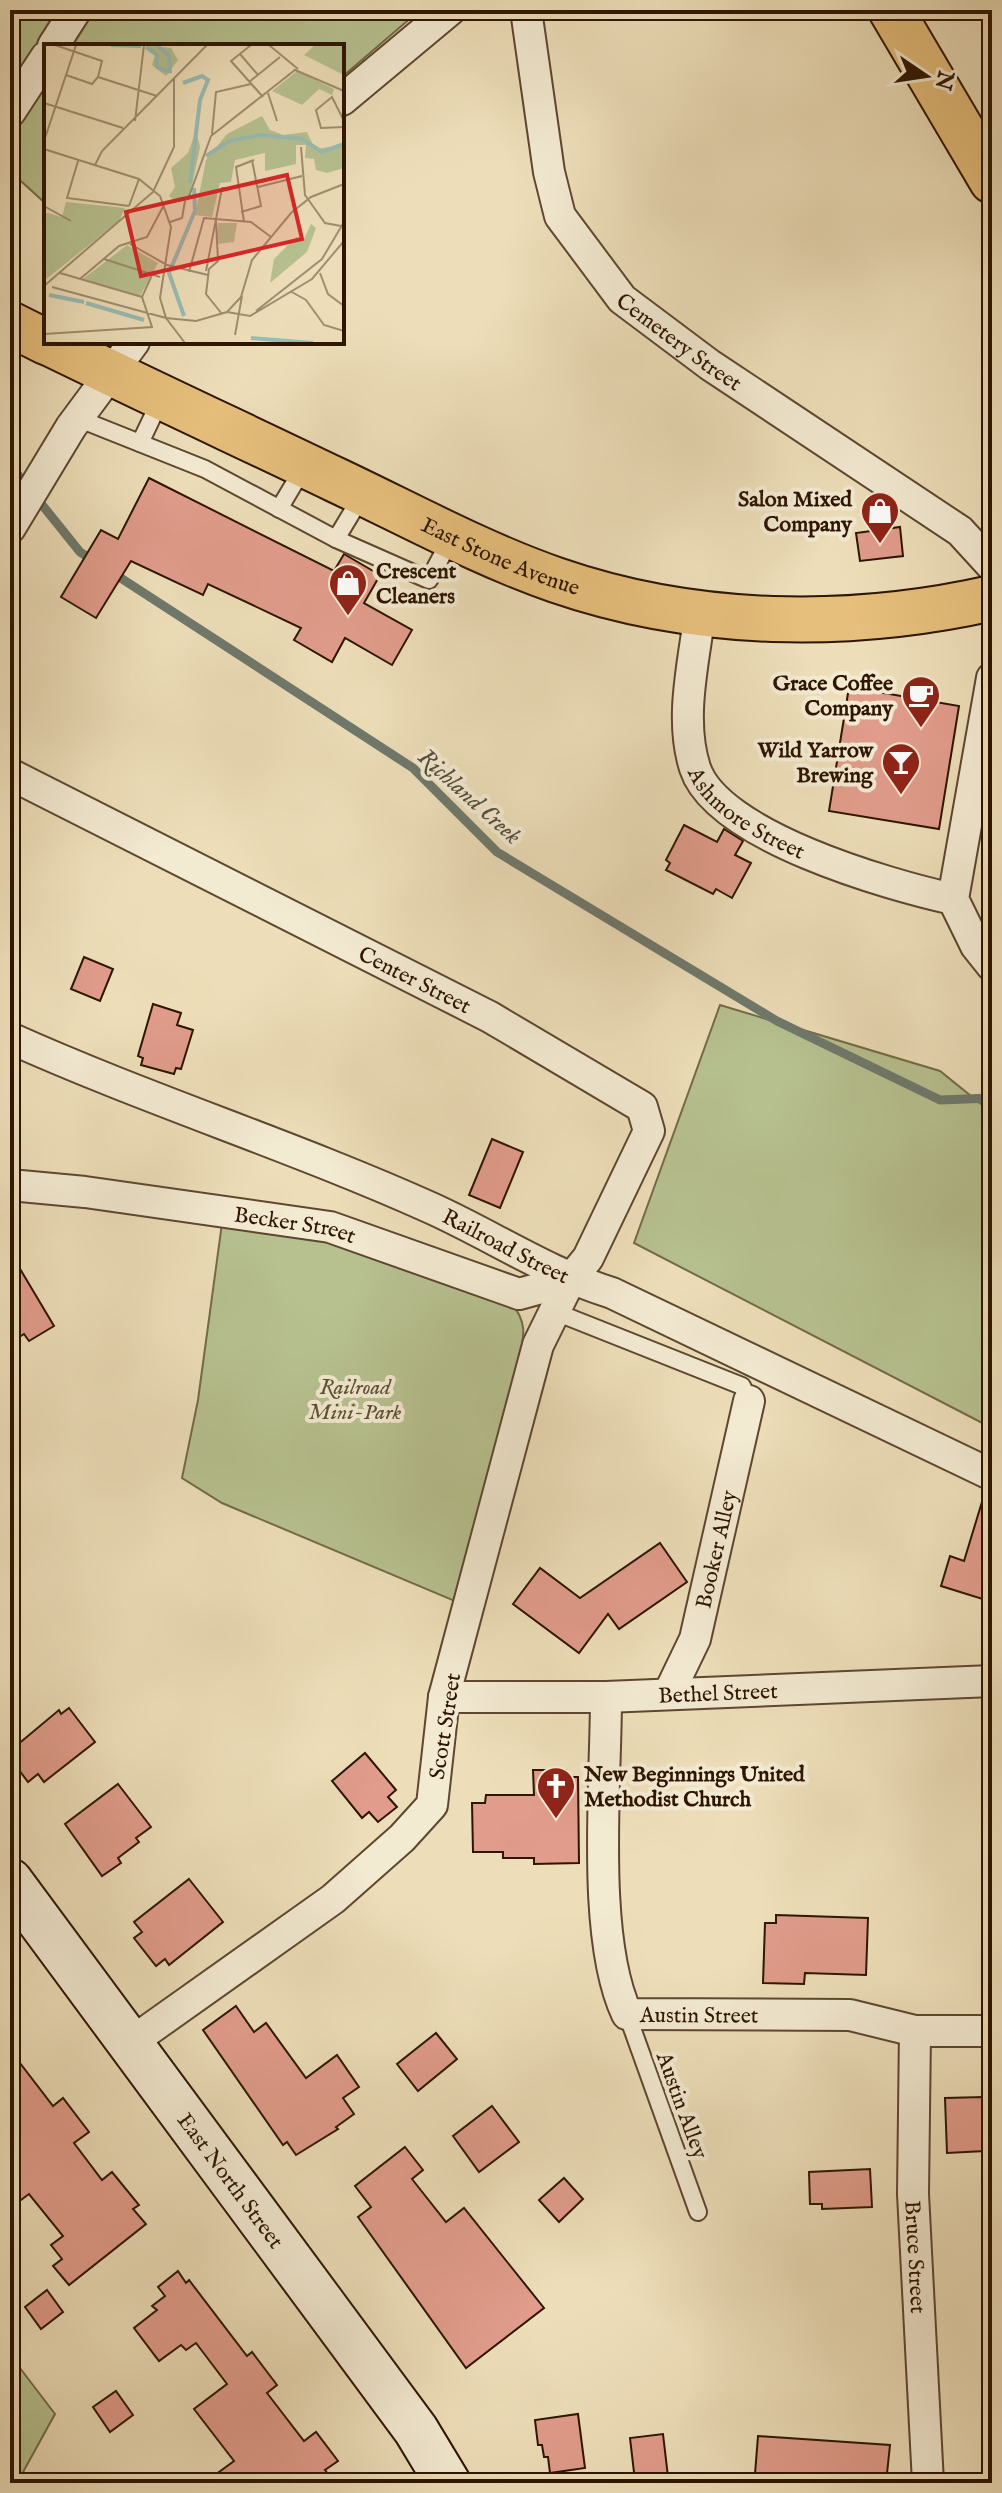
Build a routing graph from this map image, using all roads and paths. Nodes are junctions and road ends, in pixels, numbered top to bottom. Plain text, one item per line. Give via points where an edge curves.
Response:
1 (76, 10) edge
2 (450, 10) edge
3 (526, 10) edge
4 (891, 10) edge
5 (54, 44) edge
6 (44, 60) edge
7 (344, 98) edge
8 (10, 112) edge
9 (992, 181) edge
10 (10, 324) edge
11 (44, 341) edge
12 (56, 344) edge
13 (121, 357) edge
14 (162, 398) junction
15 (77, 418) junction
16 (140, 443) junction
17 (305, 465) junction
18 (363, 493) junction
19 (279, 509) junction
20 (14, 521) edge
21 (453, 535) junction
22 (336, 539) junction
23 (992, 566) edge
24 (992, 598) edge
25 (700, 612) junction
26 (992, 678) edge
27 (10, 774) edge
28 (953, 899) junction
29 (992, 966) edge
30 (10, 1038) edge
31 (10, 1185) edge
32 (570, 1280) junction
33 (553, 1311) junction
34 (749, 1401) joint
35 (992, 1475) edge
36 (991, 1676) edge
37 (669, 1693) junction
38 (444, 1697) junction
39 (606, 1697) junction
40 (10, 1881) edge
41 (627, 2014) junction
42 (915, 2031) junction
43 (992, 2031) edge
44 (130, 2043) junction
45 (698, 2212) dead end
46 (448, 2483) edge
47 (928, 2483) edge

1 - 5 street
2 - 7 street
3 - 23 street, Cemetery Street via 560,216 622,299 710,365 960,531
4 - 9 main road
6 - 8 street
10 - 11 main road, East Stone Avenue
12 - 13 main road, East Stone Avenue
13 - 14 main road, East Stone Avenue
13 - 15 street
14 - 16 lane
14 - 17 main road, East Stone Avenue
15 - 16 lane
15 - 20 street
16 - 19 lane via 205,469
17 - 18 main road, East Stone Avenue
17 - 19 lane
18 - 21 main road, East Stone Avenue
18 - 22 lane
19 - 22 lane
21 - 22 lane via 429,580
21 - 25 main road, East Stone Avenue via 557,581 623,600
24 - 25 main road, East Stone Avenue via 871,618
25 - 28 street, Ashmore Street via 688,706 695,769 715,801 732,815 847,869
26 - 28 street
27 - 32 street, Center Street via 490,1017 642,1107 649,1131 588,1258
28 - 29 street
30 - 32 street, Railroad Street via 433,1209
31 - 32 street, Becker Street via 330,1227 519,1294
32 - 33 street, Scott Street
32 - 35 street, Railroad Street via 612,1293
33 - 34 lane via 742,1386
33 - 38 street, Scott Street via 538,1345
34 - 37 street, Booker Alley via 695,1639
36 - 37 street, Bethel Street
37 - 39 street, Bethel Street
38 - 39 street, Bethel Street
38 - 44 street, Scott Street via 432,1805 333,1899
39 - 41 street, Austin Street via 609,1964
40 - 44 main road, East North Street
41 - 42 street, Austin Street via 850,2015
41 - 45 lane, Austin Alley
42 - 43 street, Austin Street
42 - 47 street, Bruce Street via 913,2194
44 - 46 main road, East North Street via 416,2430

